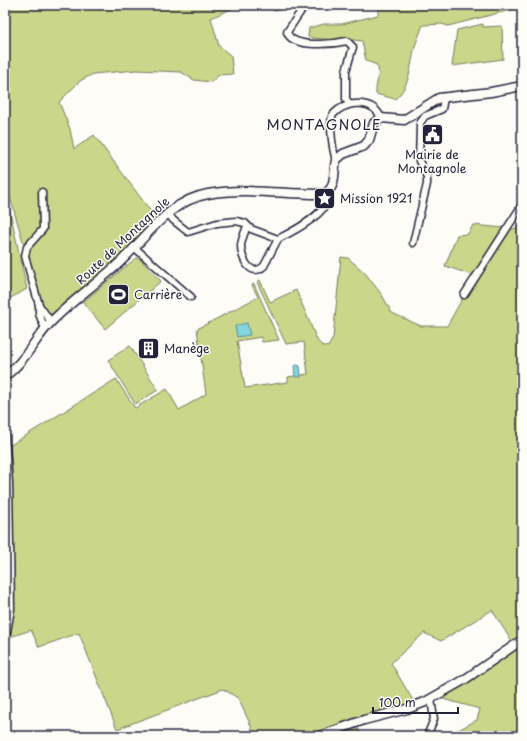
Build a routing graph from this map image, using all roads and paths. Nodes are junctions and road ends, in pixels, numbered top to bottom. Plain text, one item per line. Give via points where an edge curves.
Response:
1 (303, 5) edge
2 (522, 86) edge
3 (444, 98) junction
4 (349, 104) junction
5 (381, 118) junction
6 (336, 160) junction
7 (329, 191) junction
8 (42, 192) dead end
9 (522, 205) edge
10 (168, 213) junction
11 (247, 226) junction
12 (278, 239) junction
13 (413, 242) dead end
14 (135, 248) junction
15 (464, 295) dead end
16 (191, 296) dead end
17 (39, 305) junction
18 (51, 322) junction
19 (45, 329) junction
20 (5, 376) edge
21 (5, 436) edge
22 (522, 640) edge
23 (5, 644) edge
24 (431, 699) junction
25 (320, 736) edge
26 (427, 736) edge

1 - 4 street via 287,32 289,36 309,44 347,42 353,46 346,71 346,99
2 - 3 street
3 - 5 street via 430,102 404,120
3 - 13 street via 442,109 425,116 420,123 419,161 428,184
4 - 5 street via 366,104 378,112
4 - 6 street via 331,118
5 - 6 street via 374,122 369,140 364,146 343,154
6 - 7 street via 334,180
7 - 10 street, Route de Montagnole via 322,194 209,193 182,203
7 - 12 street via 328,201 316,216
8 - 17 street via 43,229 27,247 25,256
9 - 15 street
10 - 11 street via 188,232 236,220
10 - 14 street, Route de Montagnole
11 - 12 street
11 - 12 street via 242,242 242,254 248,267 253,270 264,266
14 - 16 street
14 - 18 street, Route de Montagnole
17 - 18 street
17 - 19 street via 39,314
18 - 19 street, Route de Montagnole
19 - 20 street, Route de Montagnole via 18,364
21 - 23 street via 9,482 11,610
22 - 24 street via 464,680
24 - 25 street
24 - 26 street via 434,719

